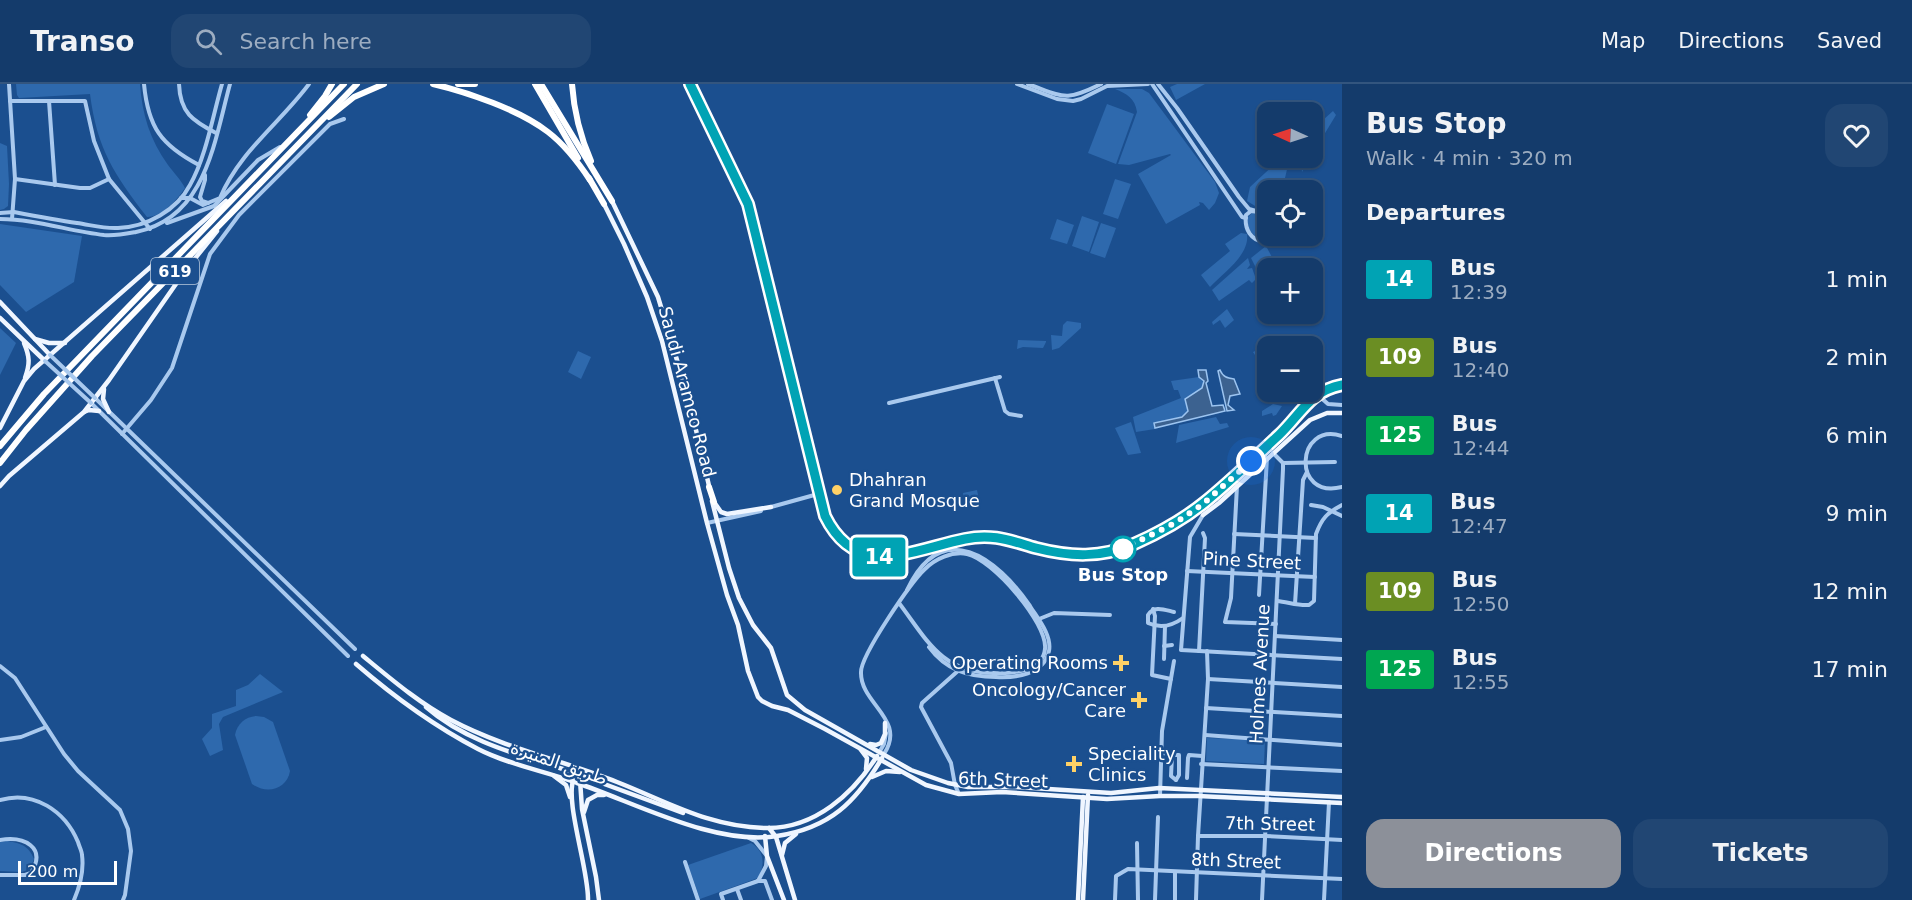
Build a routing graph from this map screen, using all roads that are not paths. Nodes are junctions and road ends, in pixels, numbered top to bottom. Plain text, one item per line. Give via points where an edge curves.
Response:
1 (9, 84) edge
2 (144, 84) edge
3 (179, 84) edge
4 (222, 84) edge
5 (230, 84) edge
6 (309, 84) edge
7 (332, 84) edge
8 (344, 84) edge
9 (357, 84) edge
10 (384, 84) edge
11 (433, 84) edge
12 (458, 84) edge
13 (475, 84) edge
14 (535, 84) edge
15 (541, 84) edge
16 (572, 84) edge
17 (689, 84) edge
18 (1017, 84) edge
19 (1028, 84) edge
20 (1101, 84) edge
21 (1150, 84) edge
22 (1158, 84) edge
23 (10, 101) junction
24 (49, 101) junction
25 (344, 119) dead end
26 (209, 130) junction
27 (216, 134) junction
28 (303, 138) junction
29 (285, 144) junction
30 (1213, 159) junction
31 (268, 162) junction
32 (199, 165) junction
33 (1206, 165) junction
34 (205, 175) junction
35 (15, 179) junction
36 (109, 179) junction
37 (590, 180) junction
38 (55, 185) junction
39 (181, 198) junction
40 (190, 198) junction
41 (220, 198) junction
42 (612, 201) junction
43 (209, 203) junction
44 (604, 204) joint
45 (234, 210) junction
46 (1256, 211) joint
47 (0, 213) edge
48 (14, 213) junction
49 (1245, 218) junction
50 (0, 219) edge
51 (12, 219) junction
52 (146, 222) junction
53 (152, 228) junction
54 (1257, 240) edge
55 (0, 302) edge
56 (0, 318) edge
57 (35, 339) junction
58 (23, 341) junction
59 (65, 343) junction
60 (50, 355) junction
61 (45, 361) junction
62 (109, 380) junction
63 (24, 381) junction
64 (1342, 387) edge
65 (1323, 394) edge
66 (95, 398) junction
67 (1323, 400) edge
68 (1311, 402) edge
69 (91, 403) junction
70 (889, 404) dead end
71 (1342, 405) edge
72 (99, 411) junction
73 (84, 412) junction
74 (109, 412) junction
75 (1341, 413) edge
76 (1021, 416) dead end
77 (0, 428) edge
78 (127, 429) junction
79 (122, 434) junction
80 (1342, 435) edge
81 (0, 446) edge
82 (1273, 453) junction
83 (1267, 458) junction
84 (1335, 462) dead end
85 (0, 463) edge
86 (1283, 463) junction
87 (1305, 463) junction
88 (1307, 472) junction
89 (1237, 485) junction
90 (0, 486) edge
91 (709, 487) junction
92 (1342, 487) edge
93 (818, 494) junction
94 (714, 502) joint
95 (1311, 505) dead end
96 (1342, 506) edge
97 (771, 507) junction
98 (1332, 511) junction
99 (1203, 515) joint
100 (1342, 516) edge
101 (717, 521) junction
102 (707, 523) junction
103 (1203, 533) dead end
104 (1234, 534) junction
105 (1262, 535) junction
106 (1280, 536) junction
107 (1300, 537) junction
108 (1316, 538) junction
109 (1187, 571) junction
110 (1203, 572) junction
111 (1232, 574) junction
112 (1260, 575) junction
113 (1278, 576) junction
114 (1298, 576) junction
115 (1315, 577) junction
116 (904, 596) junction
117 (1259, 596) dead end
118 (1277, 602) junction
119 (898, 604) junction
120 (1295, 604) junction
121 (1153, 609) junction
122 (1174, 612) dead end
123 (1110, 615) dead end
124 (1183, 618) junction
125 (1037, 620) junction
126 (1276, 624) junction
127 (1165, 626) junction
128 (1155, 627) junction
129 (1275, 636) junction
130 (1342, 640) edge
131 (1172, 645) dead end
132 (1164, 646) junction
133 (356, 649) dead end
134 (1199, 651) junction
135 (1207, 651) junction
136 (1274, 655) junction
137 (348, 656) dead end
138 (363, 656) dead end
139 (1164, 659) dead end
140 (1342, 659) edge
141 (1174, 661) dead end
142 (356, 664) dead end
143 (0, 666) edge
144 (959, 669) junction
145 (1171, 679) junction
146 (1208, 680) junction
147 (1273, 684) junction
148 (1342, 687) edge
149 (416, 699) junction
150 (1206, 708) junction
151 (1272, 711) junction
152 (882, 715) junction
153 (1342, 716) edge
154 (885, 723) junction
155 (46, 727) junction
156 (1205, 735) junction
157 (1270, 739) junction
158 (0, 740) edge
159 (852, 743) junction
160 (865, 743) junction
161 (1342, 745) edge
162 (1160, 752) junction
163 (880, 755) junction
164 (1172, 755) junction
165 (1202, 756) junction
166 (1202, 764) junction
167 (1269, 767) junction
168 (1342, 771) edge
169 (546, 772) junction
170 (909, 774) junction
171 (577, 776) junction
172 (867, 777) junction
173 (1187, 778) dead end
174 (573, 781) junction
175 (580, 783) junction
176 (955, 785) junction
177 (1159, 789) junction
178 (1201, 793) junction
179 (959, 794) junction
180 (1085, 795) junction
181 (613, 796) junction
182 (1160, 796) junction
183 (1267, 796) junction
184 (1342, 797) edge
185 (0, 800) edge
186 (1329, 802) junction
187 (1342, 803) edge
188 (694, 815) junction
189 (574, 817) junction
190 (1158, 817) dead end
191 (584, 821) junction
192 (769, 828) junction
193 (803, 831) junction
194 (745, 836) junction
195 (1198, 836) junction
196 (1265, 836) junction
197 (765, 837) junction
198 (776, 837) junction
199 (1327, 839) junction
200 (0, 840) edge
201 (1342, 840) edge
202 (1137, 843) dead end
203 (767, 856) junction
204 (782, 858) junction
205 (685, 862) dead end
206 (1137, 870) junction
207 (1155, 871) junction
208 (1175, 872) junction
209 (1197, 873) junction
210 (0, 875) edge
211 (1263, 875) junction
212 (1325, 878) junction
213 (1342, 879) edge
214 (758, 881) junction
215 (737, 889) junction
216 (74, 900) edge
217 (123, 900) edge
218 (588, 900) edge
219 (599, 900) edge
220 (698, 900) edge
221 (723, 900) edge
222 (741, 900) edge
223 (771, 900) edge
224 (784, 900) edge
225 (795, 900) edge
226 (1078, 900) edge
227 (1083, 900) edge
228 (1115, 900) edge
229 (1138, 900) edge
230 (1155, 900) edge
231 (1175, 900) edge
232 (1196, 900) edge
233 (1262, 900) edge
234 (1324, 900) edge

1 - 23 street
2 - 32 street via 146,106 155,129 170,147
3 - 26 street via 184,109 195,123
4 - 26 street
5 - 27 street
6 - 41 street via 236,166
7 - 29 highway
8 - 29 highway, 619
9 - 28 highway, 619
10 - 28 highway via 354,97
11 - 37 highway via 479,98 534,123 563,145
12 - 13 highway
14 - 37 highway
15 - 42 highway
16 - 42 highway via 573,105 584,145
17 - 93 street via 747,210
18 - 21 street via 1067,100 1081,99 1107,86
19 - 20 street via 1070,97
21 - 33 street
22 - 30 street
23 - 24 street
23 - 35 street
24 - 36 street via 85,101 94,141
24 - 38 street
25 - 78 street via 330,124 239,215 210,254 172,368
26 - 27 street
26 - 32 street
27 - 34 street
28 - 45 highway, 619
29 - 31 highway, 619
29 - 41 street via 258,160
30 - 33 street via 1207,158
30 - 46 street via 1243,202
31 - 59 main road
31 - 81 highway, 619 via 44,394
32 - 39 street
33 - 49 street
34 - 40 street
34 - 43 street via 200,197
35 - 38 street
35 - 48 street
36 - 38 street via 90,188
36 - 52 street
37 - 44 highway
39 - 40 street
39 - 52 street
40 - 43 street via 203,205
40 - 53 street via 184,207
41 - 43 street
41 - 53 street via 214,206
42 - 91 main road, Saudi Aramco Road via 658,297 689,400
44 - 102 main road, Saudi Aramco Road via 643,287 662,341
45 - 62 main road via 185,271
45 - 85 highway, 619 via 92,356
46 - 49 street via 1247,213
47 - 48 street
48 - 51 street
48 - 52 street via 104,228
49 - 54 street via 1248,232
50 - 51 street
51 - 53 street via 119,236
52 - 53 street
55 - 57 main road
56 - 58 main road
57 - 59 main road
57 - 60 main road
58 - 61 main road
58 - 63 main road via 30,366
59 - 60 main road
60 - 61 main road
60 - 66 street, bridge
61 - 63 main road
61 - 69 street, bridge
62 - 66 main road
62 - 74 main road via 102,394
63 - 77 main road
64 - 65 street
64 - 93 street via 1322,391 1310,400 1282,432 1203,504 1175,523 1112,553 1058,553 1007,538 987,537 895,555 869,556 848,547 835,534
66 - 69 main road
66 - 74 street
67 - 71 street
68 - 93 street via 1286,432 1206,504 1128,550 1107,556 1050,555 1007,542 980,540 892,559 867,557 854,553 832,535 821,515
69 - 72 street
69 - 73 main road
70 - 76 street via 998,378 1003,408 1009,414
72 - 73 main road
72 - 79 street
73 - 90 main road
74 - 78 street
75 - 82 main road via 1310,420
78 - 79 street
78 - 133 street
79 - 137 street
80 - 87 street via 1328,434 1314,441 1305,454
82 - 83 main road
82 - 86 street
83 - 89 main road
83 - 105 street
84 - 87 street
86 - 87 street
86 - 106 street, Holmes Avenue
87 - 88 street
88 - 92 street via 1317,485
88 - 107 street via 1303,480
89 - 99 main road
89 - 104 street
91 - 94 highway
91 - 101 main road, Saudi Aramco Road
93 - 97 street
94 - 97 main road via 721,512 728,514
95 - 98 street
96 - 98 street
97 - 101 street
98 - 100 street
98 - 108 street via 1320,524
99 - 109 street via 1190,537
101 - 102 street
101 - 160 main road, 6th Street via 739,598 771,648 783,685 793,701
102 - 159 main road, 6th Street via 758,697
103 - 110 street
104 - 105 street
104 - 111 street
105 - 106 street
105 - 112 street
106 - 107 street
106 - 113 street, Holmes Avenue
107 - 108 street
107 - 114 street
108 - 115 street
109 - 110 street, Pine Street
109 - 124 street
110 - 111 street, Pine Street
110 - 134 street
111 - 112 street, Pine Street
111 - 126 street via 1226,622
112 - 113 street, Pine Street
112 - 117 street
113 - 114 street, Pine Street
113 - 118 street, Holmes Avenue
114 - 115 street, Pine Street
114 - 120 street
115 - 120 street via 1314,601 1309,605
116 - 119 street
116 - 125 street via 930,565 965,553 1004,580
116 - 125 street via 922,565 948,550 968,550 1012,583
118 - 120 street
118 - 126 street, Holmes Avenue
119 - 144 street via 935,655
119 - 152 street via 861,670 864,687
121 - 122 street
121 - 128 street
121 - 128 street via 1147,620
123 - 125 street via 1054,612
124 - 127 street via 1173,626
124 - 134 street via 1181,650
125 - 144 street via 1049,645 1046,658 1036,670 1013,677 979,677
126 - 129 street, Holmes Avenue
127 - 128 street
127 - 132 street
128 - 145 street via 1152,676
129 - 130 street
129 - 136 street, Holmes Avenue
131 - 132 street
132 - 139 street
134 - 135 street
135 - 136 street
135 - 146 street
136 - 140 street
136 - 147 street, Holmes Avenue
138 - 149 main road, طريق المنيرة
141 - 145 street
142 - 169 main road, طريق المنيرة via 383,687 481,751
143 - 155 street via 15,678
144 - 176 street via 921,707 951,763
145 - 162 street
146 - 147 street
146 - 150 street
147 - 148 street
147 - 151 street, Holmes Avenue
149 - 171 main road via 469,735
149 - 188 main road, طريق المنيرة via 482,735 580,768
150 - 151 street
150 - 156 street
151 - 153 street
151 - 157 street, Holmes Avenue
152 - 154 street
152 - 163 street via 891,732 890,742
154 - 160 main road via 881,743
154 - 163 street via 886,739
155 - 158 street
155 - 217 street via 78,771 120,810 128,829 130,851
156 - 157 street
156 - 165 street
157 - 161 street
157 - 167 street, Holmes Avenue
159 - 163 main road, 6th Street
159 - 172 main road via 866,756
160 - 163 main road, 6th Street
162 - 164 street
162 - 177 street
163 - 170 main road, 6th Street
163 - 172 main road
163 - 176 main road, 6th Street
164 - 164 street via 1179,755 1176,780 1171,776
165 - 166 street
165 - 173 street via 1189,755
166 - 167 street
166 - 178 street
167 - 168 street
167 - 183 street, Holmes Avenue
169 - 174 main road, طريق المنيرة
169 - 189 main road via 568,788
170 - 172 main road via 894,770
170 - 179 main road, 6th Street
171 - 174 main road
171 - 175 main road
171 - 188 main road
172 - 192 main road, طريق المنيرة via 812,818
172 - 193 main road via 846,807
174 - 175 main road, طريق المنيرة
174 - 189 main road
175 - 181 main road, طريق المنيرة
175 - 191 main road
176 - 179 street
176 - 180 main road, 6th Street
177 - 178 main road, 6th Street
177 - 180 main road, 6th Street
177 - 182 street
178 - 182 main road, 6th Street
178 - 183 main road, 6th Street
178 - 195 street
179 - 180 main road, 6th Street
180 - 182 main road, 6th Street via 1107,800
180 - 226 main road
180 - 227 main road
181 - 191 main road via 597,795 588,800
181 - 194 main road, طريق المنيرة via 691,826 726,836
183 - 184 main road, 6th Street
183 - 186 main road, 6th Street
183 - 196 street, Holmes Avenue
185 - 216 street via 22,798 44,803 72,828 82,854 81,884
186 - 187 main road, 6th Street
186 - 199 street
188 - 192 main road, طريق المنيرة via 725,824
189 - 218 main road
190 - 207 street
191 - 219 main road
192 - 197 main road
192 - 198 main road
193 - 198 main road, طريق المنيرة
193 - 204 main road via 785,843
194 - 197 main road, طريق المنيرة
194 - 203 street via 755,841
195 - 196 street, 7th Street
195 - 209 street
196 - 199 street, 7th Street
196 - 211 street, Holmes Avenue
197 - 198 main road, طريق المنيرة
197 - 203 main road
198 - 204 main road
199 - 201 street, 7th Street
199 - 212 street
200 - 210 street via 9,838 29,844 38,859 31,873
202 - 206 street
203 - 214 street
203 - 224 main road
204 - 225 main road
205 - 220 street
206 - 207 street, 8th Street
206 - 228 street, 8th Street via 1128,869 1116,876
206 - 229 street
207 - 208 street, 8th Street
207 - 230 street
208 - 209 street, 8th Street
208 - 231 street
209 - 211 street, 8th Street
209 - 232 street
211 - 212 street, 8th Street
211 - 233 street, Holmes Avenue
212 - 213 street, 8th Street
212 - 234 street
214 - 215 street
214 - 223 street via 765,881
215 - 221 street via 721,894
215 - 222 street

